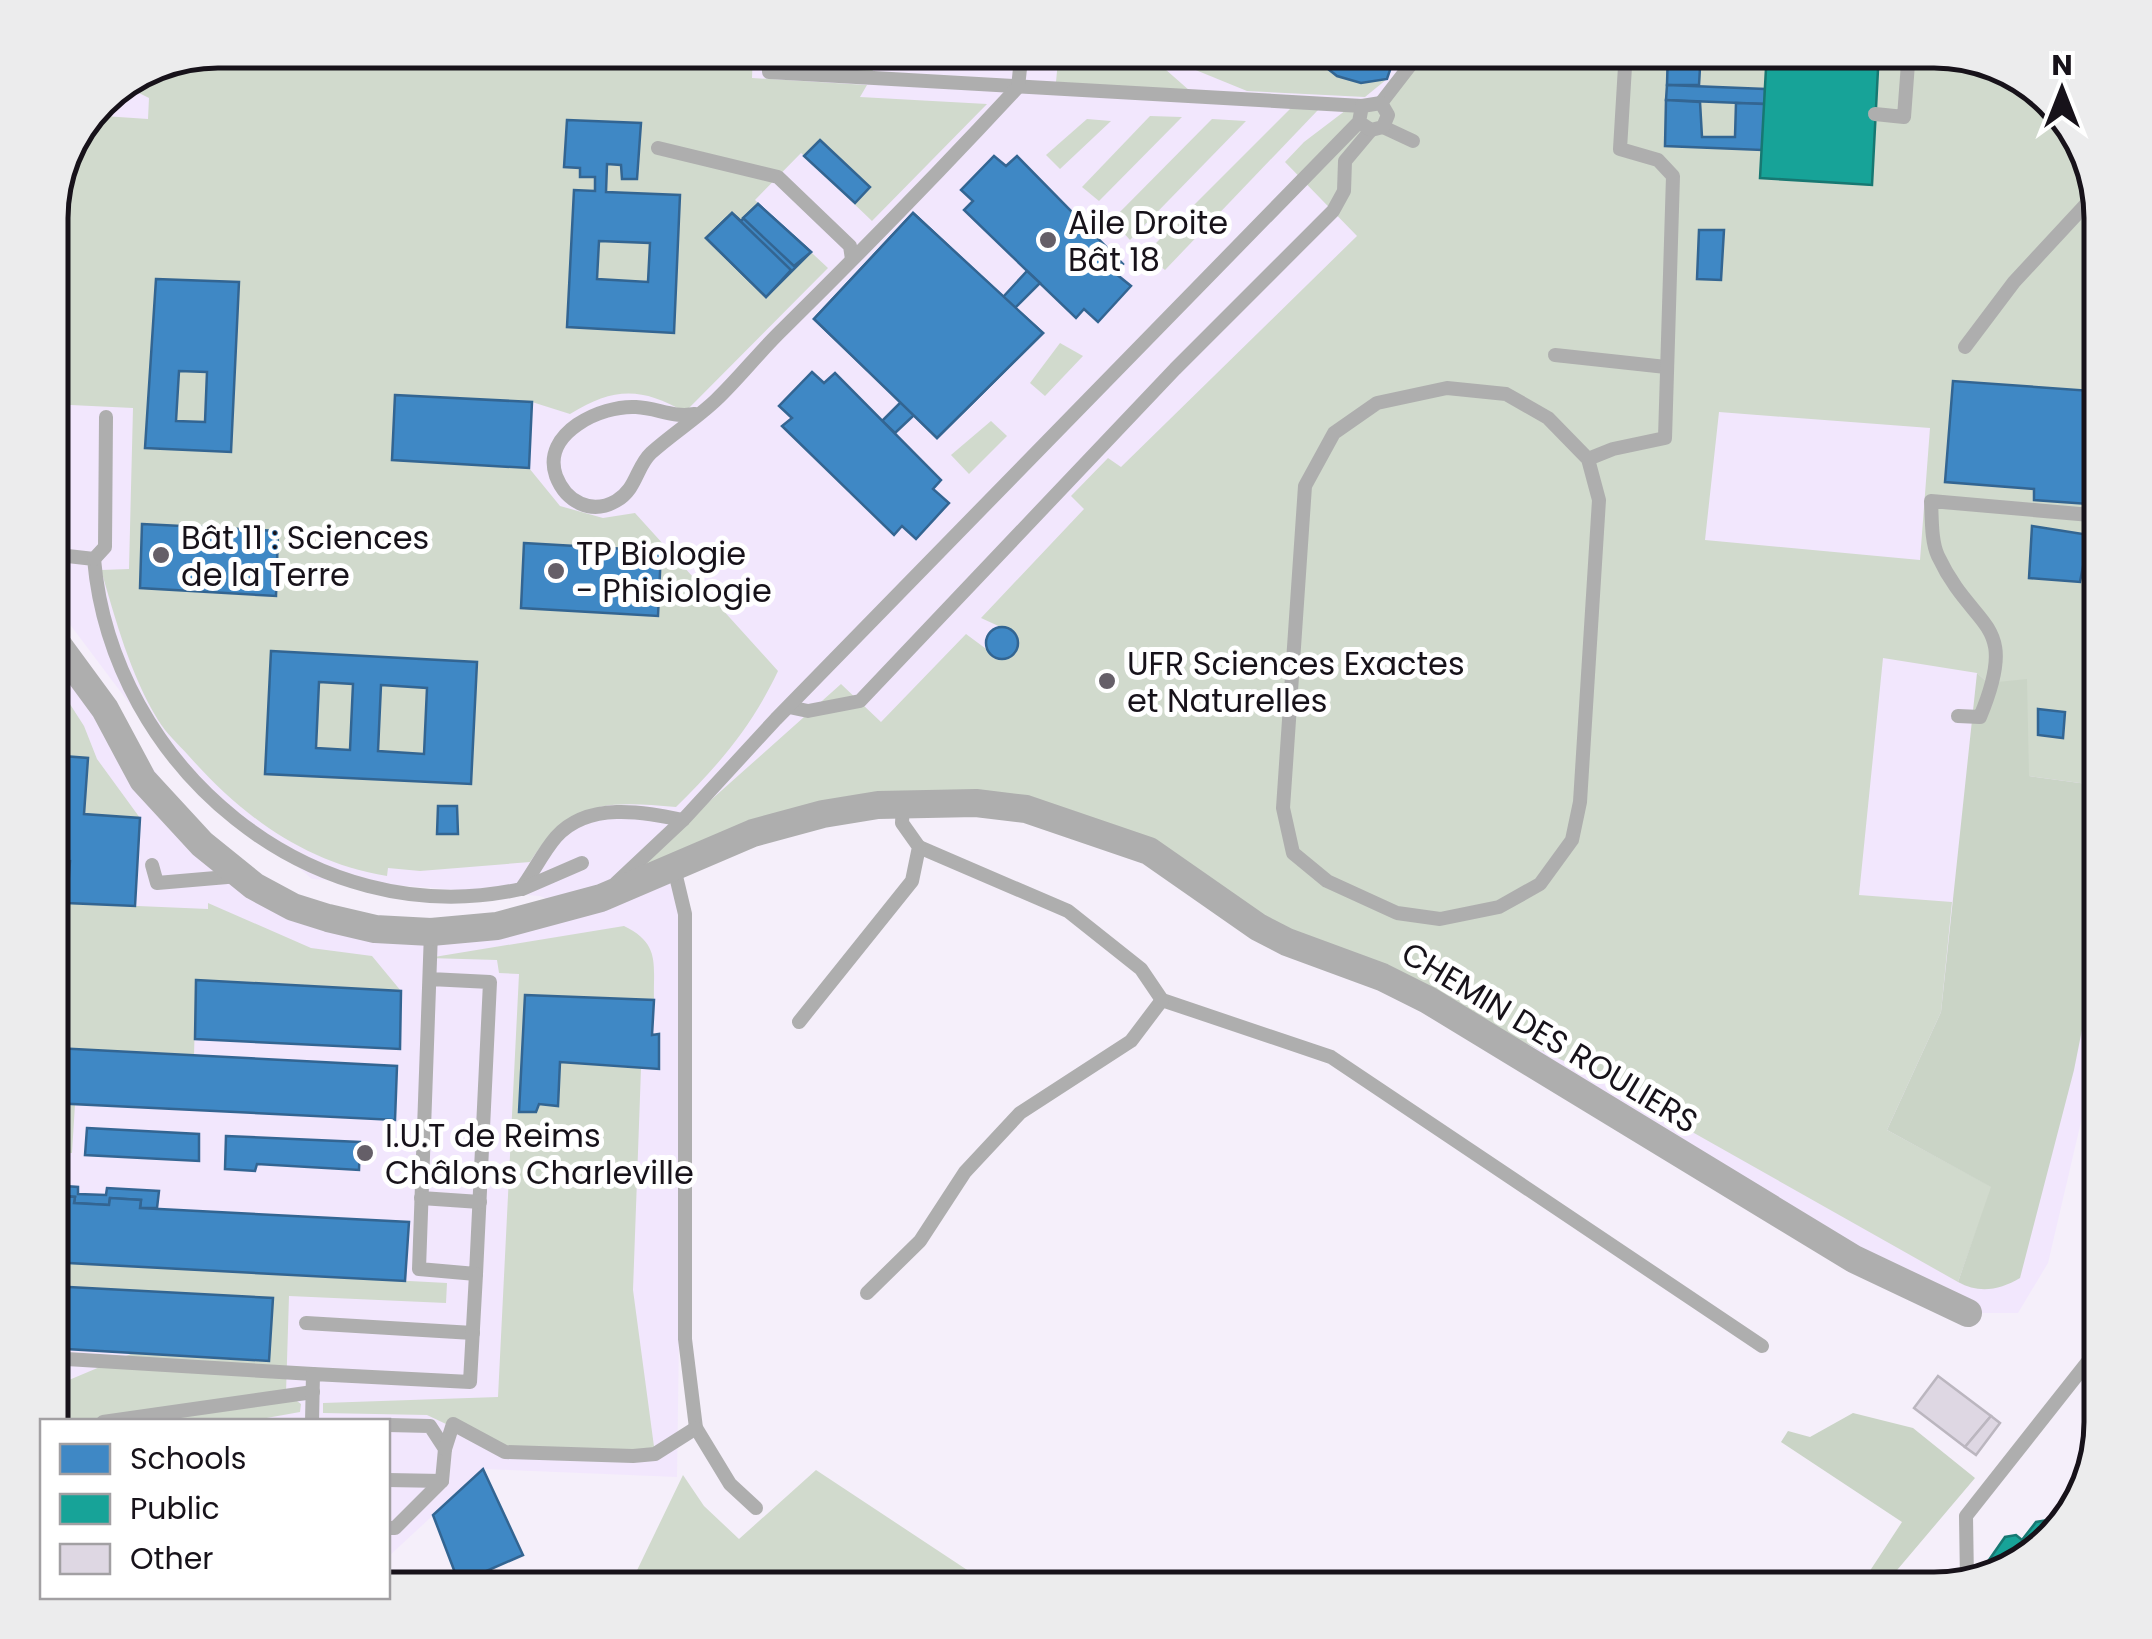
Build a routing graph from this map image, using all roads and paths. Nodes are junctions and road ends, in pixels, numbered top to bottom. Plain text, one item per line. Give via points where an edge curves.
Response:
1 (768, 68) edge
2 (1020, 68) edge
3 (1408, 68) edge
4 (1625, 68) edge
5 (1908, 68) edge
6 (1018, 87) junction
7 (1381, 103) junction
8 (1362, 106) junction
9 (1875, 114) dead end
10 (1371, 126) junction
11 (1413, 142) dead end
12 (658, 148) dead end
13 (2083, 207) edge
14 (852, 259) junction
15 (1965, 347) dead end
16 (1556, 355) dead end
17 (1666, 366) junction
18 (695, 414) junction
19 (106, 416) dead end
20 (1588, 459) junction
21 (2084, 514) edge
22 (68, 556) edge
23 (94, 559) junction
24 (68, 658) edge
25 (788, 707) junction
26 (1958, 716) dead end
27 (904, 804) junction
28 (683, 820) junction
29 (919, 847) junction
30 (582, 863) dead end
31 (152, 865) dead end
32 (674, 868) junction
33 (240, 876) junction
34 (521, 889) junction
35 (601, 898) junction
36 (431, 932) junction
37 (430, 979) junction
38 (1162, 1000) junction
39 (800, 1022) dead end
40 (420, 1198) junction
41 (480, 1202) junction
42 (476, 1274) junction
43 (867, 1293) dead end
44 (1968, 1313) dead end
45 (306, 1323) dead end
46 (473, 1333) junction
47 (1762, 1346) dead end
48 (68, 1359) edge
49 (2084, 1367) edge
50 (313, 1374) junction
51 (313, 1392) junction
52 (124, 1419) edge
53 (312, 1419) edge
54 (390, 1424) edge
55 (696, 1428) junction
56 (445, 1449) junction
57 (390, 1480) edge
58 (442, 1481) junction
59 (756, 1508) dead end
60 (390, 1531) edge
61 (1967, 1568) edge

1 - 6 lane
2 - 6 lane
3 - 7 lane
4 - 17 lane via 1620,149 1658,160 1673,176
5 - 9 lane via 1904,117
6 - 8 lane
6 - 14 lane
7 - 8 lane
7 - 10 lane via 1388,115
8 - 10 lane
10 - 11 lane
10 - 25 lane
10 - 25 lane via 1345,161 1344,191 1333,211 860,702
12 - 14 lane via 778,177 850,246
13 - 15 lane
14 - 18 lane
16 - 17 lane
17 - 20 lane via 1666,438
18 - 18 lane via 676,418 637,407 609,410 576,425 555,456 560,484 572,500 594,508 618,500 636,483 646,458
19 - 23 lane via 105,546
20 - 20 lane via 1548,418 1506,394 1447,388 1377,403 1334,434 1306,486 1283,808 1293,853 1327,881 1397,914 1440,919 1498,907 1540,884 1572,840 1599,500
21 - 26 lane via 1930,501 1937,554 1998,643 1994,683 1980,717
22 - 23 lane
23 - 34 lane via 98,602 114,653 146,715 191,779 250,834 298,861 379,890 448,896
24 - 33 street, CHEMIN DES ROULIERS via 143,780
25 - 28 lane
27 - 29 lane via 902,823
27 - 32 street, CHEMIN DES ROULIERS via 770,828
27 - 44 street, CHEMIN DES ROULIERS via 1026,808 1149,851 1258,927 1428,1000 1854,1259
28 - 34 lane via 626,809 576,822 557,836
28 - 35 lane
29 - 38 lane via 1068,911 1141,969
29 - 39 lane via 912,881
30 - 34 lane
31 - 33 lane via 156,883
32 - 35 street, CHEMIN DES ROULIERS
32 - 55 lane via 686,914 685,1339
33 - 36 street, CHEMIN DES ROULIERS via 293,907 328,918
35 - 36 street, CHEMIN DES ROULIERS via 497,926
36 - 37 lane
37 - 40 lane
37 - 41 lane via 490,982
38 - 43 lane via 1131,1040 1020,1113 965,1172 920,1241
38 - 47 lane via 1331,1058
40 - 41 lane
40 - 42 lane via 419,1269
41 - 42 lane
42 - 46 lane
45 - 46 lane
46 - 50 lane via 470,1382
48 - 50 lane
49 - 61 lane via 1966,1516
50 - 51 lane
51 - 52 lane
51 - 53 lane
54 - 56 lane via 430,1426
55 - 56 lane via 656,1454 633,1456 505,1452 453,1424
55 - 59 lane via 730,1484
56 - 58 lane
57 - 58 lane
58 - 60 lane

